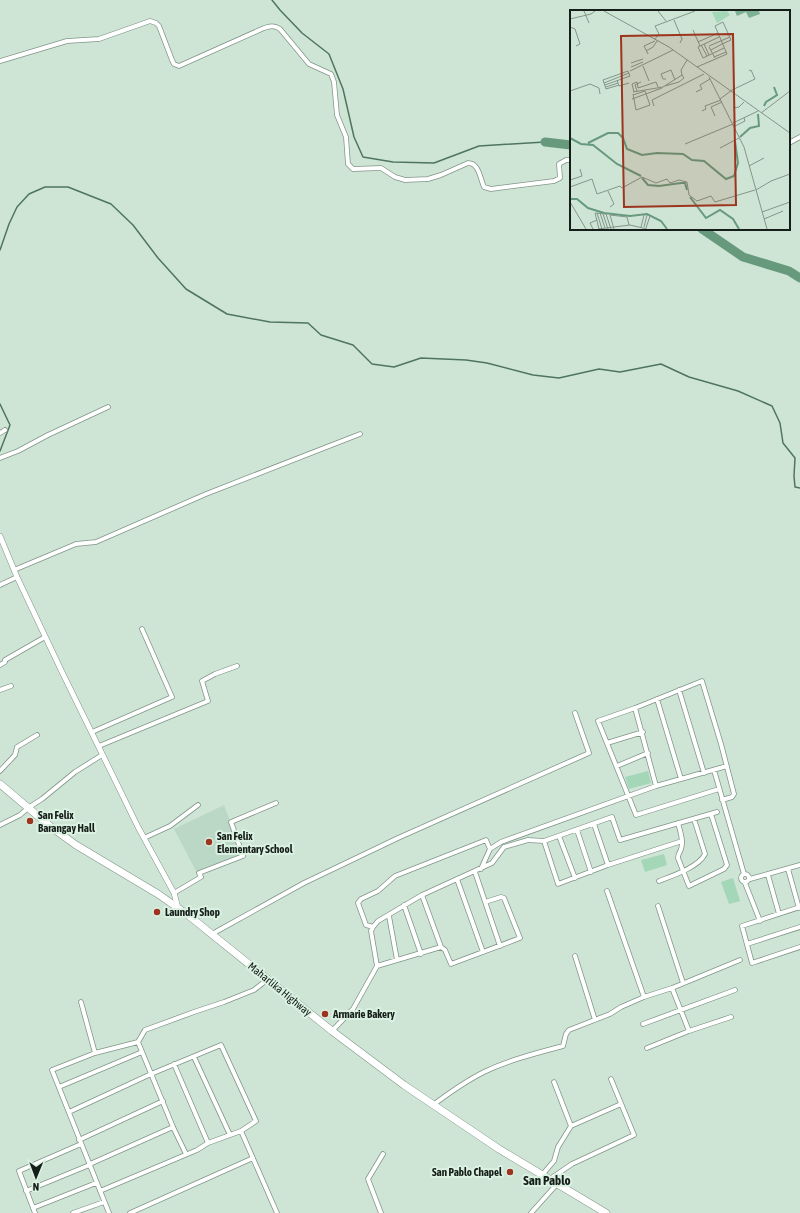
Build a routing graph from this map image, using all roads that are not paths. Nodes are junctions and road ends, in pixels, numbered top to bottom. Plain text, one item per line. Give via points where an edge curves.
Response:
1 (0, 61) edge
2 (800, 137) edge
3 (790, 142) edge
4 (570, 160) edge
5 (108, 407) dead end
6 (5, 430) dead end
7 (0, 433) edge
8 (360, 434) dead end
9 (0, 458) edge
10 (0, 536) edge
11 (14, 570) junction
12 (17, 577) junction
13 (0, 585) edge
14 (142, 629) dead end
15 (45, 637) junction
16 (0, 665) edge
17 (236, 666) dead end
18 (11, 686) dead end
19 (0, 690) edge
20 (679, 690) junction
21 (657, 699) junction
22 (635, 708) junction
23 (575, 713) dead end
24 (92, 732) junction
25 (643, 732) junction
26 (38, 735) dead end
27 (607, 743) junction
28 (99, 746) junction
29 (648, 753) junction
30 (102, 755) junction
31 (617, 766) junction
32 (727, 766) junction
33 (714, 770) junction
34 (0, 771) edge
35 (704, 773) junction
36 (681, 779) junction
37 (0, 784) edge
38 (656, 786) junction
39 (719, 789) junction
40 (629, 795) junction
41 (722, 800) junction
42 (276, 803) dead end
43 (198, 805) dead end
44 (28, 808) junction
45 (717, 812) dead end
46 (711, 814) junction
47 (694, 819) junction
48 (678, 823) junction
49 (594, 824) junction
50 (0, 825) edge
51 (577, 830) junction
52 (559, 836) junction
53 (144, 838) junction
54 (544, 841) junction
55 (682, 841) junction
56 (490, 849) junction
57 (608, 865) junction
58 (800, 865) edge
59 (788, 868) junction
60 (481, 869) junction
61 (684, 870) junction
62 (475, 872) junction
63 (591, 872) junction
64 (744, 874) junction
65 (768, 875) junction
66 (575, 878) junction
67 (457, 879) junction
68 (750, 879) junction
69 (659, 881) dead end
70 (745, 883) junction
71 (607, 891) dead end
72 (174, 893) junction
73 (422, 895) junction
74 (485, 902) junction
75 (404, 905) junction
76 (658, 906) dead end
77 (800, 907) edge
78 (178, 908) junction
79 (780, 914) junction
80 (389, 916) junction
81 (760, 921) junction
82 (373, 926) junction
83 (800, 927) edge
84 (212, 934) junction
85 (747, 944) junction
86 (500, 946) junction
87 (441, 947) junction
88 (800, 947) edge
89 (483, 952) junction
90 (421, 954) junction
91 (575, 956) dead end
92 (397, 960) junction
93 (740, 960) dead end
94 (377, 966) junction
95 (268, 979) junction
96 (683, 983) junction
97 (672, 988) junction
98 (735, 990) dead end
99 (644, 997) junction
100 (81, 1002) dead end
101 (681, 1011) junction
102 (731, 1017) dead end
103 (595, 1020) junction
104 (643, 1024) dead end
105 (332, 1031) junction
106 (689, 1031) junction
107 (138, 1042) junction
108 (647, 1048) dead end
109 (142, 1052) junction
110 (95, 1053) junction
111 (194, 1056) junction
112 (174, 1064) junction
113 (151, 1074) junction
114 (611, 1079) dead end
115 (554, 1082) dead end
116 (59, 1087) junction
117 (163, 1101) junction
118 (621, 1104) junction
119 (433, 1105) junction
120 (69, 1112) junction
121 (571, 1126) junction
122 (173, 1127) junction
123 (241, 1131) junction
124 (230, 1135) junction
125 (79, 1140) junction
126 (208, 1143) junction
127 (81, 1144) junction
128 (186, 1154) junction
129 (383, 1154) dead end
130 (254, 1158) junction
131 (90, 1164) junction
132 (542, 1175) junction
133 (549, 1180) junction
134 (96, 1183) junction
135 (557, 1184) junction
136 (100, 1190) junction
137 (26, 1191) junction
138 (104, 1202) junction
139 (33, 1208) junction
140 (35, 1213) edge
141 (73, 1213) edge
142 (109, 1213) edge
143 (130, 1213) edge
144 (277, 1213) edge
145 (381, 1213) edge
146 (531, 1213) edge
147 (606, 1213) edge

1 - 4 street via 68,41 99,39 150,21 159,26 172,60 179,66 264,28 276,26 309,64 333,77 337,116 346,137 348,164 353,168 381,168 405,180 428,179 472,163 476,166 484,187 491,189 554,181 560,178 559,164
2 - 3 street
5 - 9 street
6 - 7 street
8 - 11 street via 206,494 96,542 76,544
10 - 11 street
11 - 12 street
12 - 13 street
12 - 15 street
14 - 24 street via 172,697
15 - 16 street
15 - 24 street
17 - 28 street via 202,681 208,701
18 - 19 street
20 - 21 street
20 - 32 street via 702,681
20 - 35 street
21 - 22 street
21 - 36 street
22 - 25 street
22 - 27 street via 598,721
23 - 84 street via 589,753 398,838 317,877
24 - 28 street
25 - 27 street
25 - 29 street
26 - 34 street via 17,747 15,755
27 - 31 street
28 - 30 street
29 - 31 street
29 - 38 street
30 - 44 street
30 - 53 street
31 - 40 street
32 - 33 street
32 - 41 street via 734,794
33 - 35 street
33 - 39 street
35 - 36 street
36 - 38 street
37 - 44 highway, Maharlika Highway
38 - 40 street
39 - 40 street via 636,815
39 - 41 street
40 - 56 street via 501,842
41 - 64 street
42 - 72 street via 231,822 243,856 199,873 201,877
43 - 53 street via 170,826
44 - 50 street
44 - 78 highway, Maharlika Highway via 76,845
45 - 46 street
46 - 47 street
46 - 61 street via 727,865 724,869 689,886
47 - 48 street
47 - 61 street via 705,854 703,859
48 - 49 street via 620,840 612,817
48 - 55 street
49 - 51 street
49 - 57 street
51 - 52 street
51 - 63 street
52 - 54 street
52 - 66 street
53 - 72 street
54 - 60 street via 528,840 504,847 492,863
54 - 66 street via 558,884
55 - 57 street
55 - 61 street via 678,858
56 - 60 street
56 - 82 street via 486,840 395,876 378,891 360,899 358,903 366,925
57 - 63 street
58 - 59 street
59 - 65 street
59 - 77 street
60 - 62 street
61 - 69 street
62 - 67 street
62 - 74 street
63 - 66 street
64 - 68 street
64 - 70 street via 741,879
65 - 68 street
65 - 79 street
67 - 73 street
67 - 89 street
68 - 70 street
70 - 81 street
71 - 99 street
72 - 78 street
73 - 75 street
73 - 87 street
74 - 86 street
74 - 86 street via 504,898 520,938
75 - 80 street
75 - 90 street
76 - 96 street
77 - 79 street
78 - 84 highway, Maharlika Highway
79 - 81 street
80 - 82 street
80 - 92 street
81 - 85 street via 742,926
82 - 94 street via 371,931
83 - 85 street
84 - 95 highway, Maharlika Highway
85 - 88 street via 752,963
86 - 89 street
87 - 89 street via 446,950 451,964
87 - 90 street
90 - 92 street
91 - 103 street
92 - 94 street
93 - 96 street
94 - 105 street via 353,1009
95 - 105 highway, Maharlika Highway
95 - 107 street via 254,990 145,1030
96 - 97 street
97 - 99 street
97 - 101 street
98 - 101 street
99 - 103 street
100 - 110 street
101 - 104 street
101 - 106 street
102 - 106 street
103 - 119 street via 569,1030 563,1046 485,1071
105 - 119 highway, Maharlika Highway
106 - 108 street
107 - 109 street
107 - 110 street
109 - 113 street
109 - 116 street
110 - 116 street via 52,1070
111 - 112 street
111 - 123 street via 221,1045 256,1121
111 - 124 street
112 - 113 street
112 - 126 street
113 - 117 street
113 - 120 street
114 - 118 street
115 - 121 street
116 - 120 street
117 - 122 street
117 - 125 street
118 - 121 street
118 - 133 street via 634,1135 572,1164
119 - 132 highway, Maharlika Highway
120 - 125 street
121 - 132 street via 558,1147 554,1162
122 - 128 street
122 - 131 street
123 - 124 street
123 - 130 street
124 - 126 street
125 - 127 street
126 - 128 street
127 - 131 street
127 - 137 street via 19,1171
128 - 136 street
129 - 145 street via 368,1179
130 - 143 street
130 - 144 street
131 - 134 street
131 - 137 street
132 - 133 highway, Maharlika Highway
133 - 135 highway, Maharlika Highway
134 - 136 street
134 - 139 street
135 - 146 street
135 - 147 highway, Maharlika Highway
136 - 138 street
137 - 139 street
138 - 141 street
138 - 142 street
139 - 140 street

